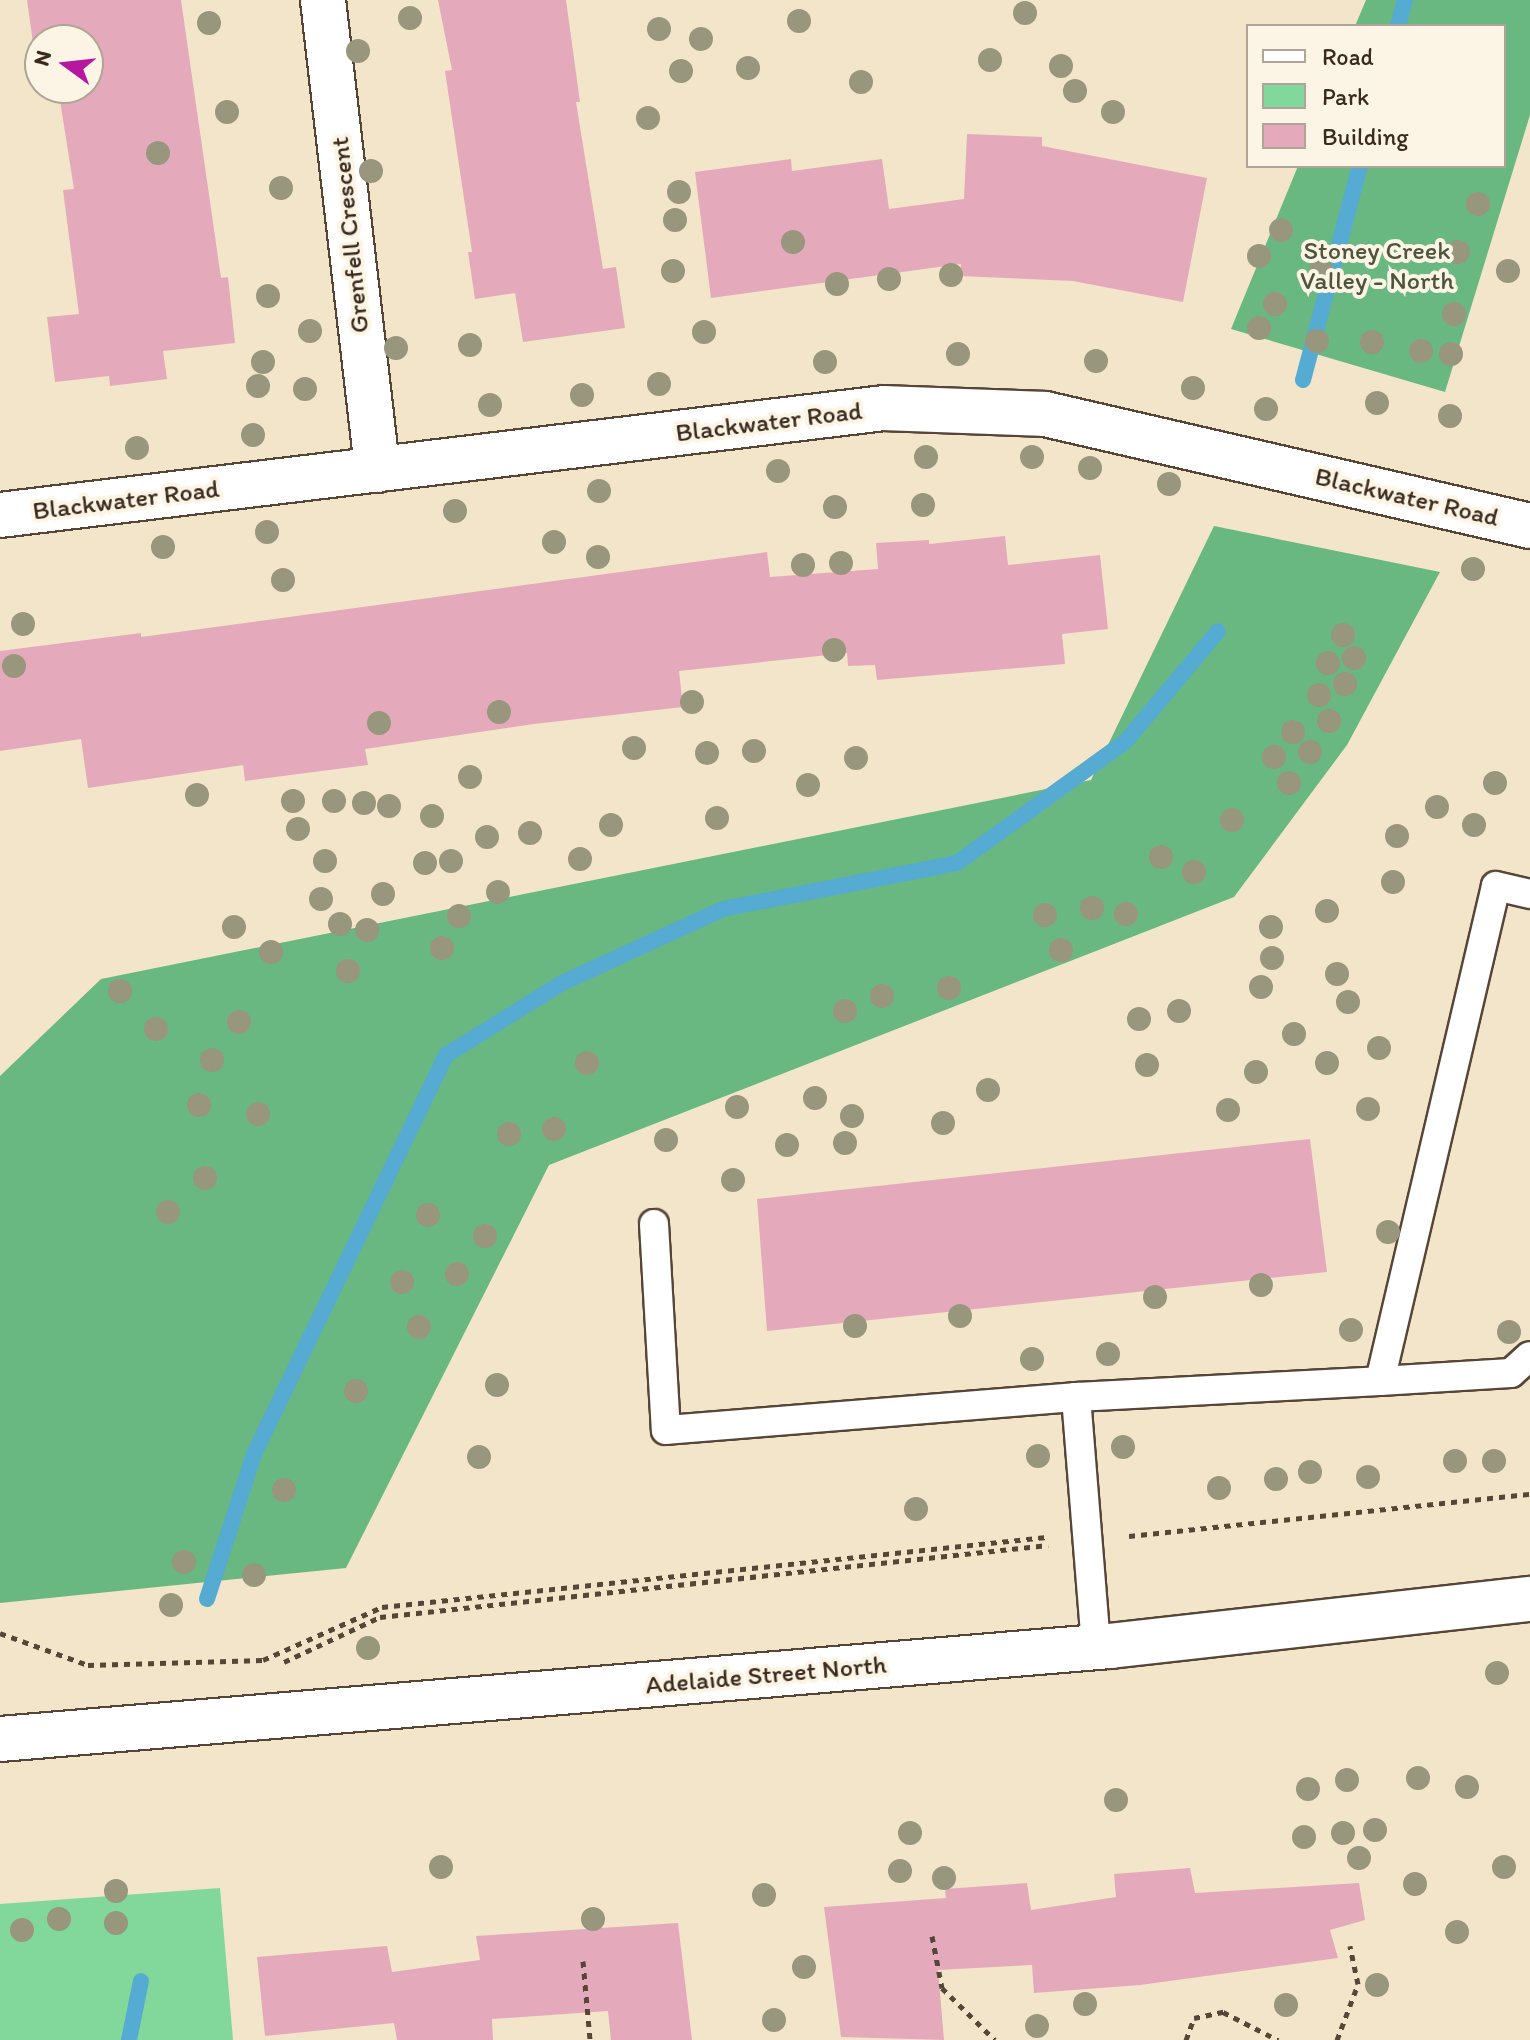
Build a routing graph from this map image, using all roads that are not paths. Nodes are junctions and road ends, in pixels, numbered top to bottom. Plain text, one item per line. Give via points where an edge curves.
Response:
1 (323, 0) edge
2 (377, 470) junction
3 (0, 515) edge
4 (1530, 526) edge
5 (1530, 894) edge
6 (654, 1224) dead end
7 (1530, 1356) edge
8 (1380, 1381) junction
9 (1076, 1397) junction
10 (1530, 1599) edge
11 (1096, 1647) junction
12 (0, 1739) edge

1 - 2 street, Grenfell Crescent
2 - 3 street, Blackwater Road
2 - 4 street, Blackwater Road via 884,408 1045,414
5 - 8 lane via 1496,886
6 - 9 lane via 666,1430
7 - 8 lane via 1511,1373
8 - 9 lane
9 - 11 lane
10 - 11 street, Adelaide Street North
11 - 12 street, Adelaide Street North

